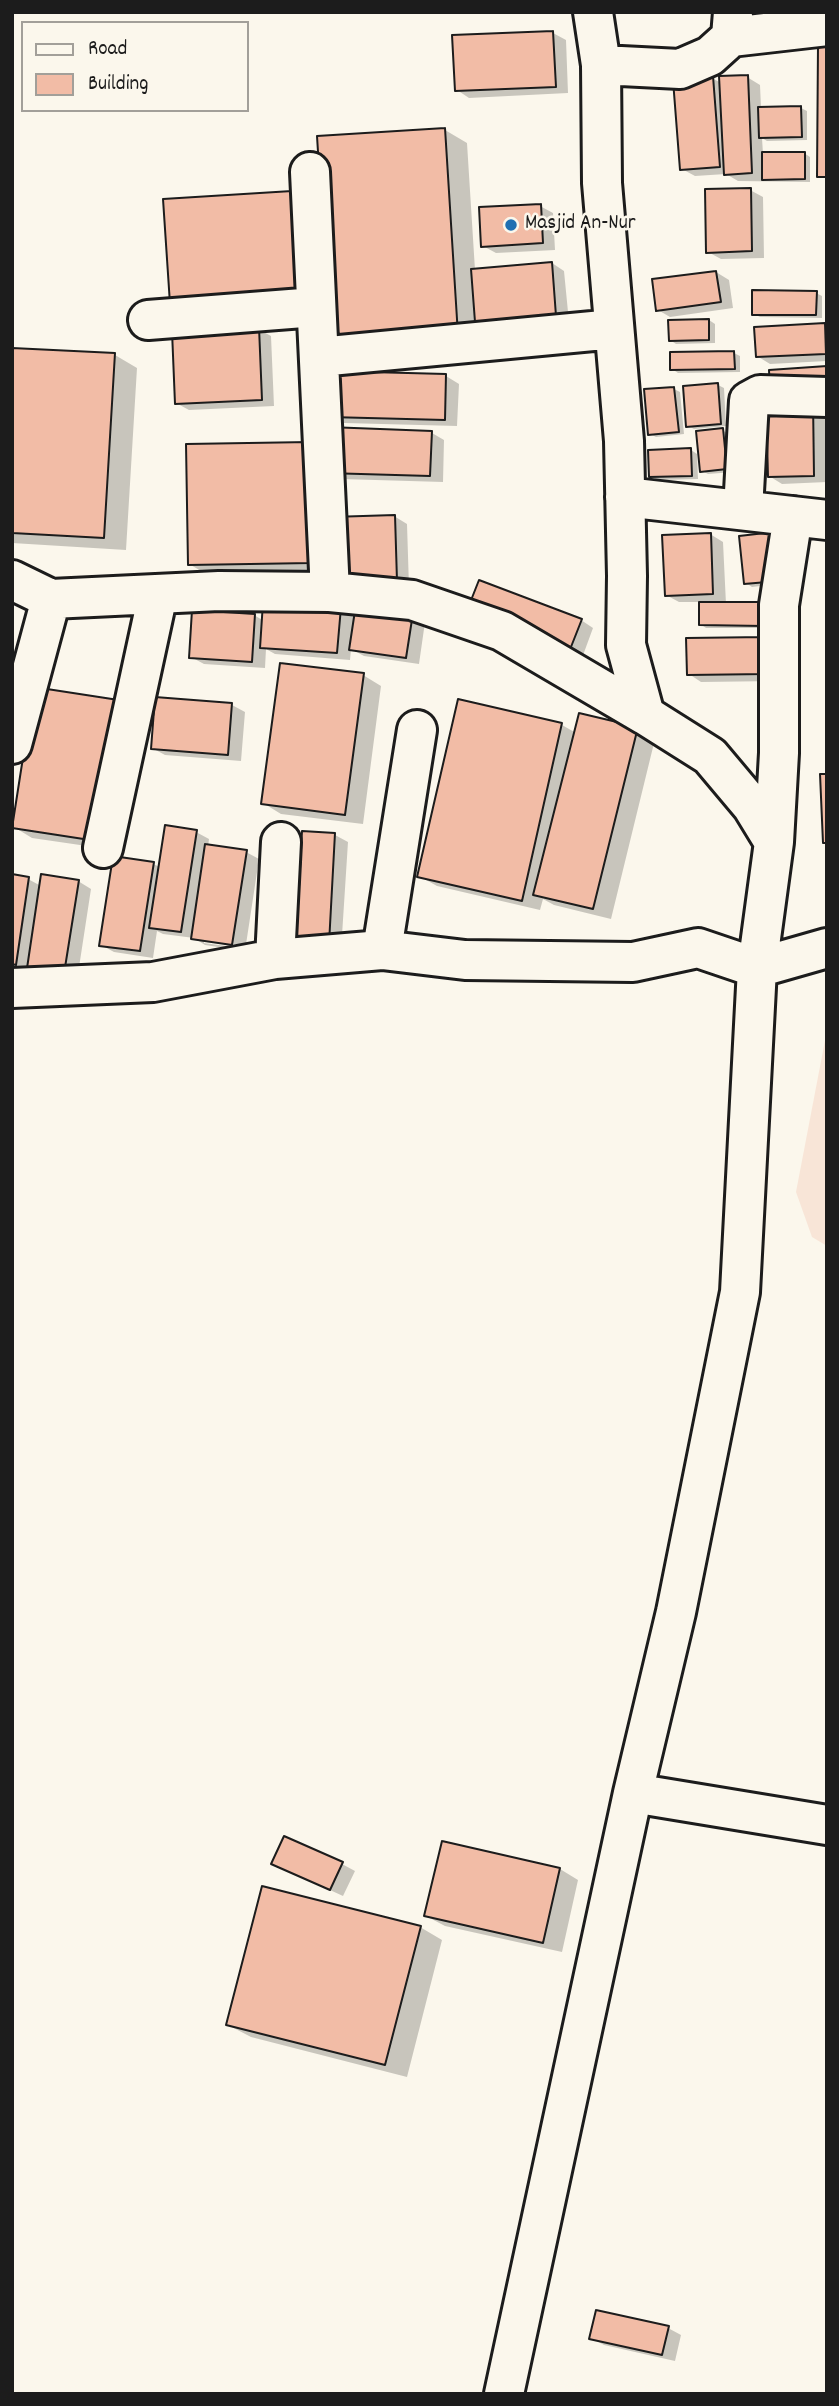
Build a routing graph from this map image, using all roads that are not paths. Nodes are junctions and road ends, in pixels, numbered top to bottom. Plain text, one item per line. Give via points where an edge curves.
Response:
1 (593, 12) edge
2 (732, 24) edge
3 (827, 26) edge
4 (601, 65) junction
5 (310, 172) dead end
6 (316, 307) junction
7 (148, 320) dead end
8 (614, 329) junction
9 (319, 357) junction
10 (827, 397) edge
11 (625, 497) junction
12 (744, 510) junction
13 (810, 518) edge
14 (12, 580) edge
15 (330, 592) junction
16 (159, 594) junction
17 (51, 598) junction
18 (645, 715) junction
19 (417, 730) dead end
20 (12, 744) edge
21 (281, 842) dead end
22 (774, 842) junction
23 (103, 848) dead end
24 (827, 948) edge
25 (382, 950) junction
26 (275, 959) junction
27 (757, 968) junction
28 (12, 988) edge
29 (632, 1793) junction
30 (827, 1825) edge
31 (504, 2394) edge

1 - 4 street
2 - 3 street
2 - 4 street via 710,57 680,69
4 - 8 street via 602,183
5 - 6 street
6 - 7 street
6 - 9 street
8 - 9 street
8 - 11 street
9 - 15 street
10 - 12 street via 760,395 750,401
11 - 12 street
11 - 18 street via 626,645
12 - 13 street
13 - 22 street via 779,605
14 - 17 street
15 - 16 street
15 - 18 street via 412,600 502,631
16 - 17 street
16 - 23 street
17 - 20 street
18 - 22 street via 710,756 752,806
19 - 25 street
21 - 26 street
22 - 27 street
24 - 27 street
25 - 26 street
25 - 27 street via 465,960 633,962 698,948
26 - 28 street via 153,982
27 - 29 street via 740,1292 676,1612
29 - 30 street
29 - 31 street

